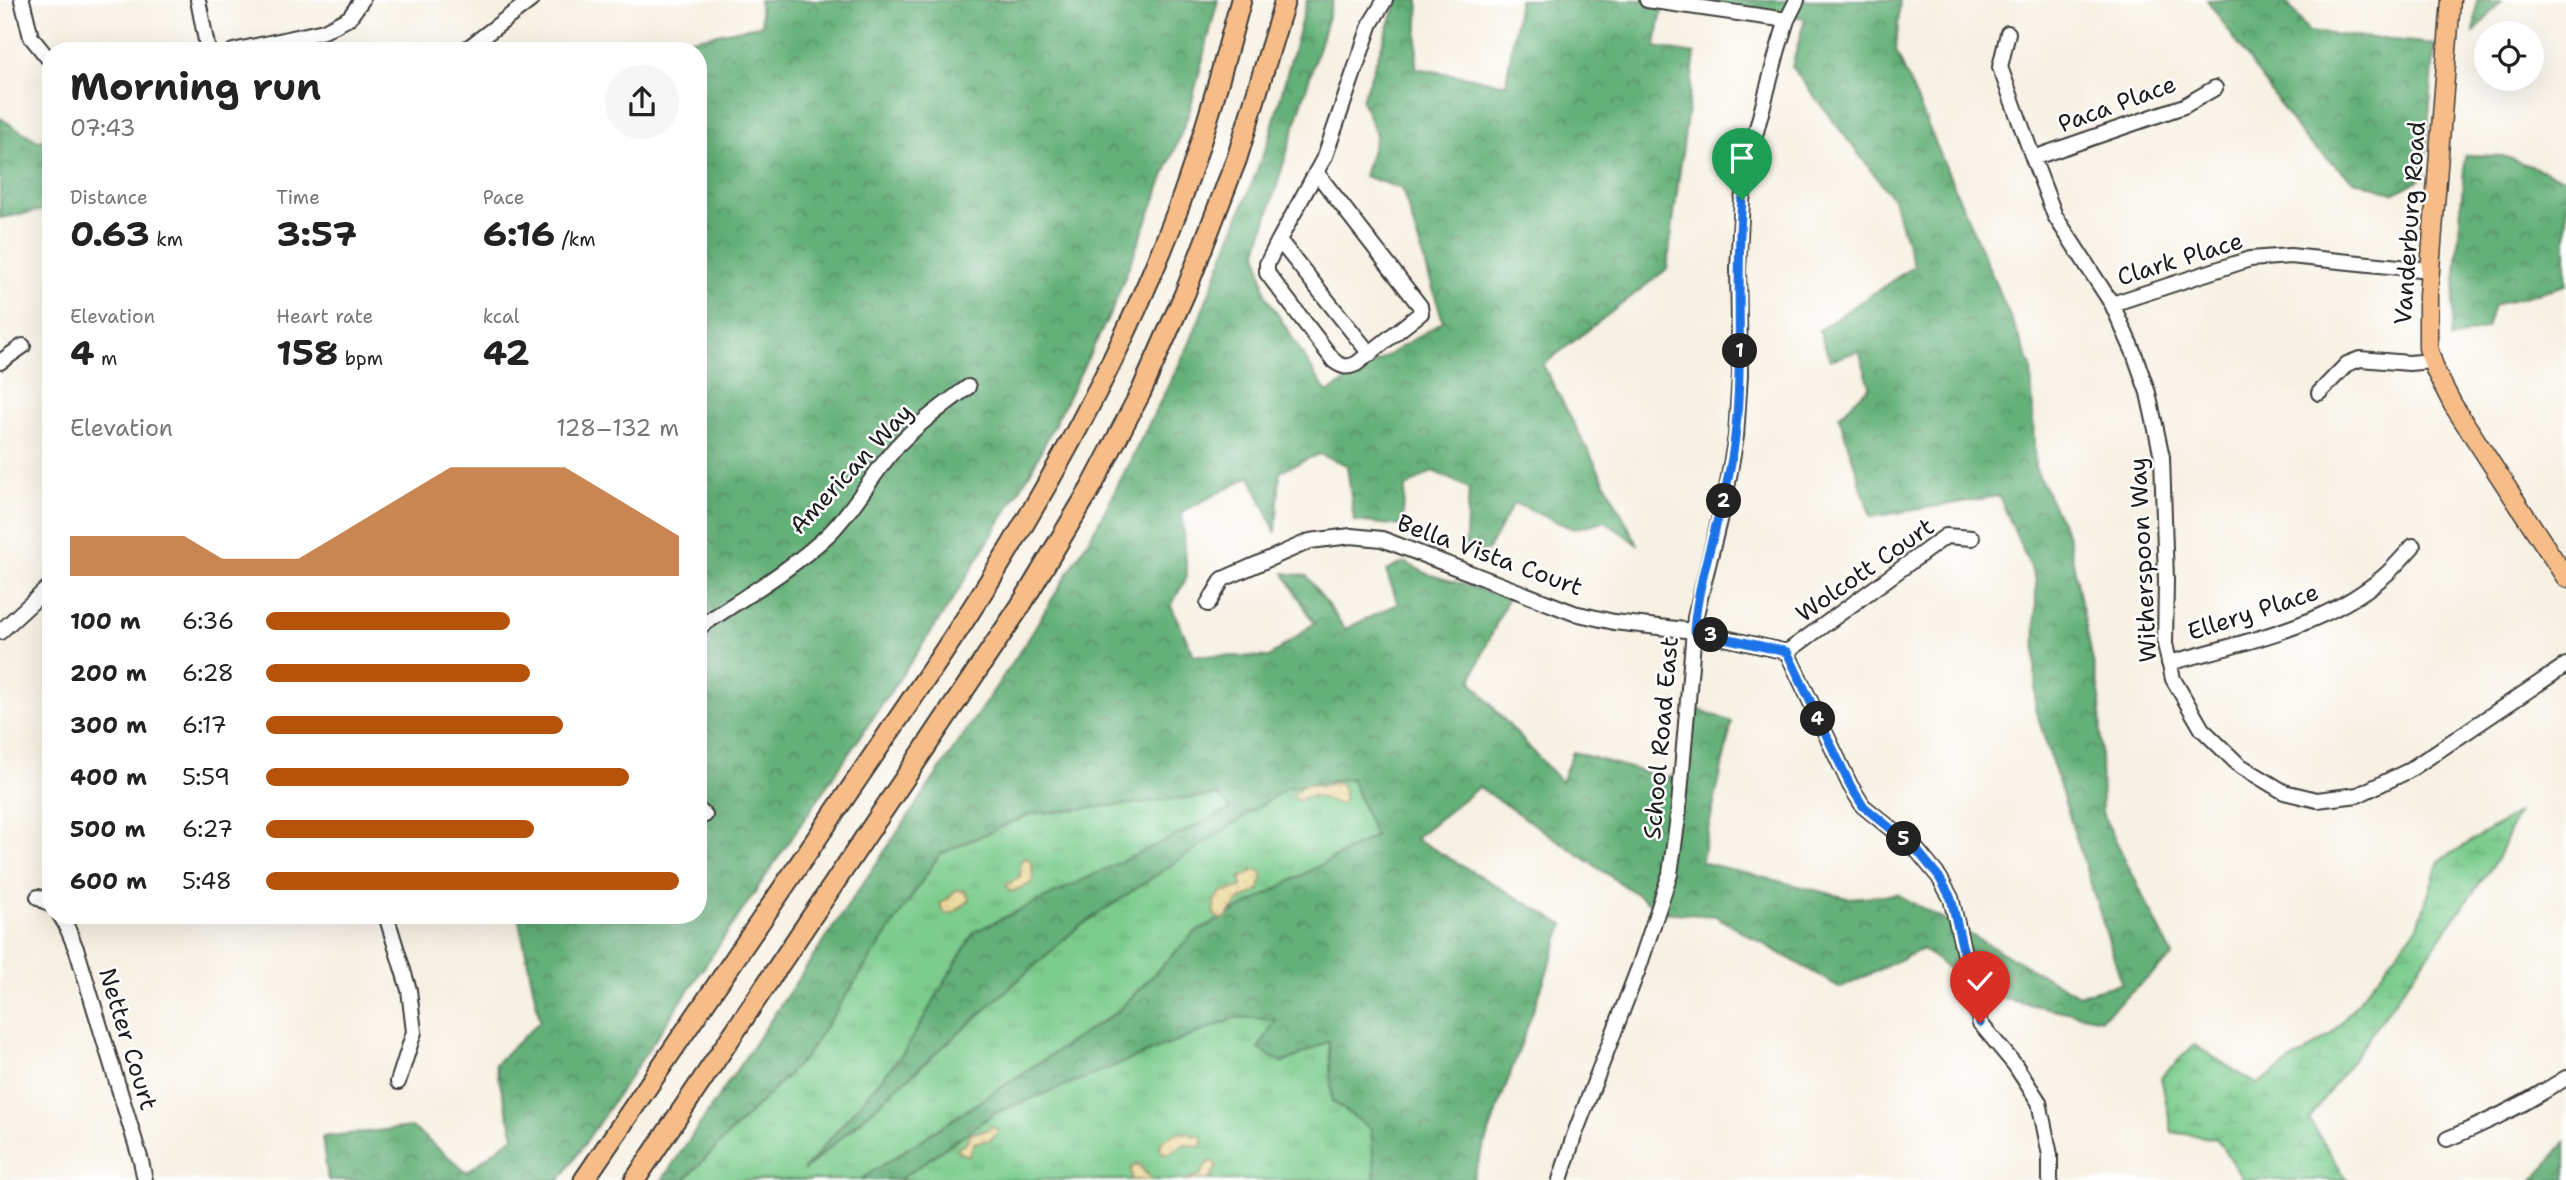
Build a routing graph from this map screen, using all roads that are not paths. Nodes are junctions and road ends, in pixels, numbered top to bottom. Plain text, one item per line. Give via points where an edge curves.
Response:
1 (22, 0) edge
2 (198, 0) edge
3 (362, 0) edge
4 (531, 0) edge
5 (1241, 0) edge
6 (1285, 0) edge
7 (1385, 0) edge
8 (1647, 0) edge
9 (1797, 0) edge
10 (2451, 0) edge
11 (1787, 20) junction
12 (2008, 33) dead end
13 (206, 42) edge
14 (274, 42) edge
15 (476, 42) edge
16 (42, 51) edge
17 (2216, 88) dead end
18 (2033, 158) junction
19 (1316, 172) junction
20 (1279, 240) junction
21 (2429, 271) junction
22 (2112, 304) junction
23 (23, 346) dead end
24 (1370, 354) junction
25 (2432, 361) junction
26 (0, 362) edge
27 (968, 387) dead end
28 (2319, 393) dead end
29 (1972, 538) dead end
30 (2413, 546) dead end
31 (2566, 578) edge
32 (42, 593) edge
33 (1208, 604) dead end
34 (707, 622) edge
35 (1694, 631) junction
36 (0, 632) edge
37 (1787, 652) junction
38 (2169, 663) junction
39 (2566, 665) edge
40 (38, 897) dead end
41 (42, 899) edge
42 (65, 924) edge
43 (389, 924) edge
44 (2566, 1078) edge
45 (398, 1082) dead end
46 (2447, 1139) dead end
47 (145, 1180) edge
48 (584, 1180) edge
49 (635, 1180) edge
50 (1560, 1180) edge
51 (2050, 1180) edge

1 - 16 street via 31,37
2 - 13 street
3 - 14 street via 349,18 324,31
4 - 15 street
5 - 48 highway via 1206,130 1165,240 1112,361 1048,486 954,637
6 - 49 highway via 1237,158 1185,293 1141,392 1081,505 1021,606
7 - 19 street via 1371,23 1330,145
8 - 11 street
9 - 11 street, School Road East
10 - 21 main road, Vanderburg Road
11 - 35 street, School Road East via 1742,200 1735,436
12 - 18 street, Witherspoon Way via 2000,67
17 - 18 street, Paca Place via 2184,106
18 - 22 street, Witherspoon Way via 2055,216
19 - 20 street
19 - 24 street via 1422,310
20 - 24 street
20 - 24 street via 1267,273 1334,360 1351,366
21 - 22 street, Clark Place via 2290,256 2250,259
21 - 25 main road, Vanderburg Road via 2426,334
22 - 38 street, Witherspoon Way via 2148,393 2162,457
23 - 26 street
25 - 28 street via 2360,359 2347,364
25 - 31 main road, Vanderburg Road via 2453,405
27 - 34 street, American Way via 896,447 828,534
29 - 37 street, Wolcott Court via 1946,536
30 - 38 street, Ellery Place via 2384,577 2337,608 2269,636
32 - 36 street
33 - 35 street, Bella Vista Court via 1223,579 1310,541 1350,536 1382,539 1574,612 1614,622
35 - 37 street, Bella Vista Court
35 - 50 street, School Road East via 1670,874
37 - 51 street via 1856,796 1916,849 1951,898 1980,1023 2039,1102
38 - 39 street, Witherspoon Way via 2173,679 2202,729 2239,765 2284,792 2317,800 2358,795 2408,771
40 - 41 street
42 - 47 street, Netter Court
43 - 45 street via 410,990 414,1032
44 - 46 street via 2533,1099

